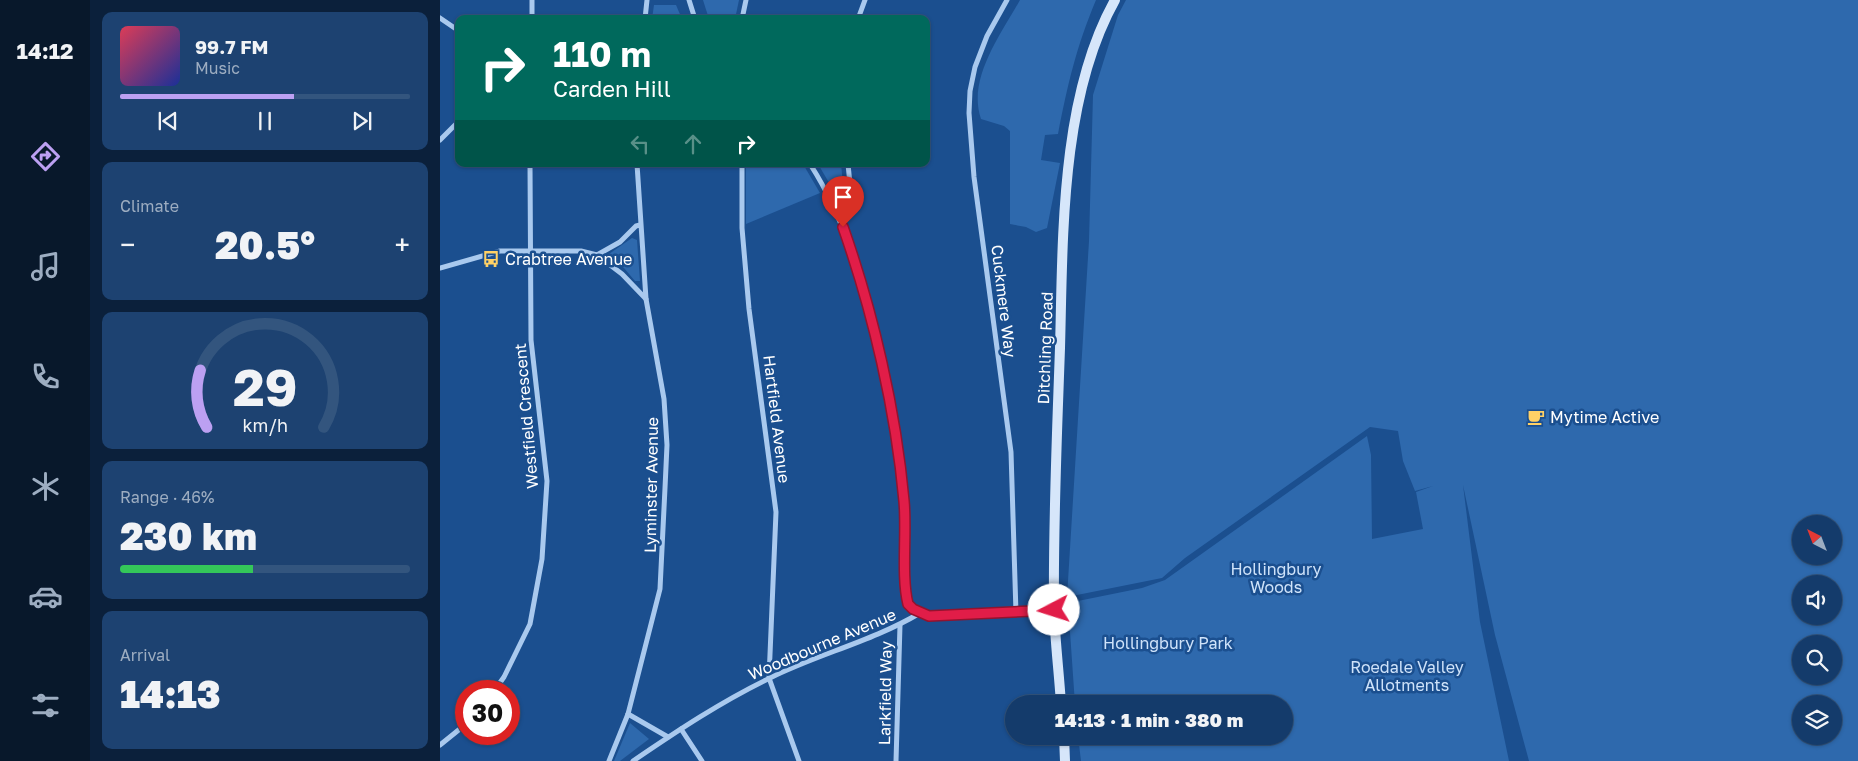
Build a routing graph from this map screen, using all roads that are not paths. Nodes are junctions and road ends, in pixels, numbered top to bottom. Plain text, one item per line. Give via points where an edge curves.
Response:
1 (532, 0) edge
2 (647, 0) edge
3 (689, 0) edge
4 (746, 0) edge
5 (866, 0) edge
6 (1007, 0) edge
7 (1115, 0) edge
8 (532, 15) edge
9 (646, 15) edge
10 (694, 15) edge
11 (743, 15) edge
12 (860, 15) edge
13 (440, 18) edge
14 (455, 28) edge
15 (455, 125) edge
16 (440, 140) edge
17 (530, 167) edge
18 (638, 167) edge
19 (742, 167) edge
20 (812, 167) edge
21 (848, 167) edge
22 (839, 216) junction
23 (640, 225) junction
24 (529, 249) junction
25 (598, 255) junction
26 (440, 268) edge
27 (646, 298) junction
28 (1054, 610) junction
29 (920, 613) junction
30 (1016, 613) junction
31 (900, 625) junction
32 (768, 678) junction
33 (502, 680) edge
34 (1060, 695) edge
35 (628, 714) junction
36 (681, 729) junction
37 (455, 733) edge
38 (668, 737) junction
39 (440, 745) edge
40 (1064, 745) edge
41 (609, 761) edge
42 (633, 761) edge
43 (702, 761) edge
44 (799, 761) edge
45 (896, 761) edge
46 (1065, 761) edge

1 - 8 street
2 - 9 street
3 - 10 street
4 - 11 street
5 - 12 street
6 - 30 street, Cuckmere Way via 986,36 975,66 969,113 974,177 1011,452
7 - 28 street, Ditchling Road via 1083,76 1071,142 1061,305
13 - 14 street
15 - 16 street
17 - 24 street
18 - 23 street, Lyminster Avenue
19 - 32 street, Hartfield Avenue via 742,228 749,309 776,512
20 - 22 street
21 - 22 street via 852,204
22 - 29 street via 869,316 890,408 904,500 906,598 910,607
23 - 25 street
23 - 27 street, Lyminster Avenue
24 - 25 street via 581,251
24 - 26 street via 500,251
24 - 33 street, Westfield Crescent via 531,340 547,480 542,559 530,624
25 - 27 street
27 - 35 street, Lyminster Avenue via 664,399 667,445 660,589
28 - 30 street
28 - 34 street, Ditchling Road
29 - 30 street via 929,616
29 - 31 street, Woodbourne Avenue
31 - 32 street, Woodbourne Avenue
31 - 45 street, Larkfield Way
32 - 36 street, Woodbourne Avenue
32 - 44 street
35 - 38 street
35 - 41 street, Lyminster Avenue
36 - 38 street, Woodbourne Avenue
36 - 43 street
37 - 39 street
38 - 42 street, Woodbourne Avenue
40 - 46 street

